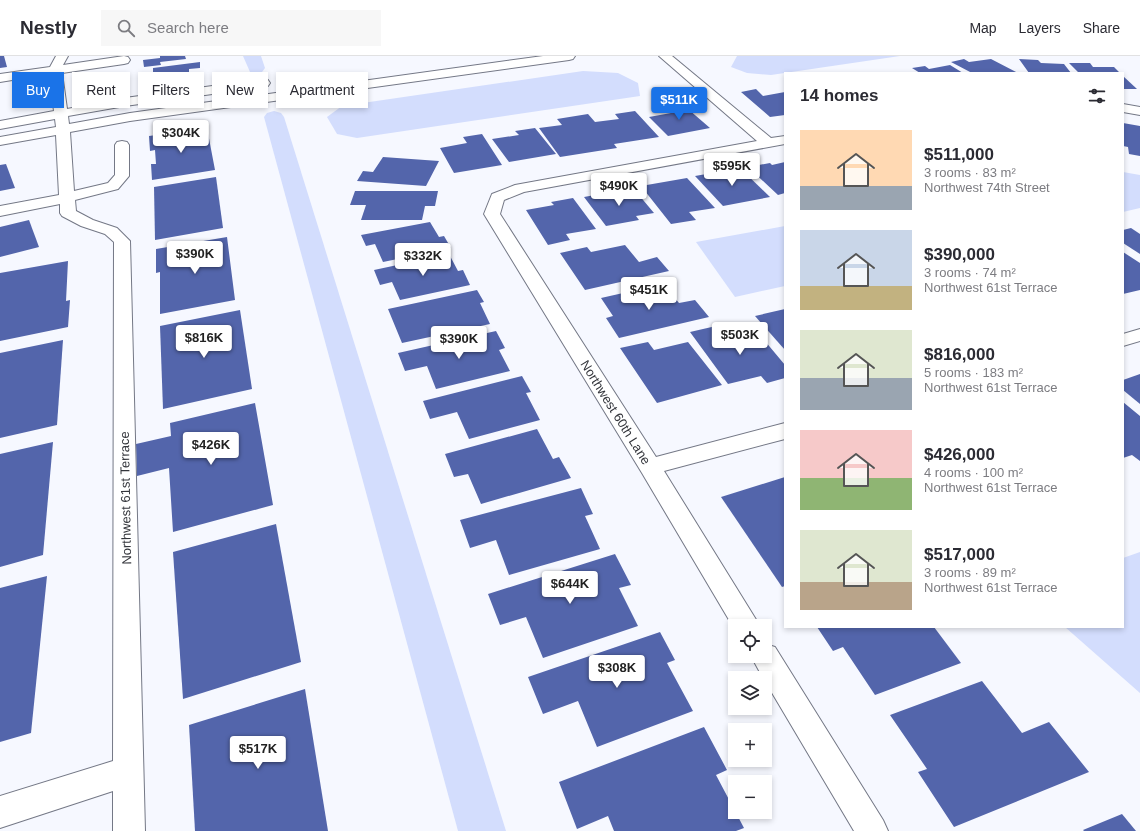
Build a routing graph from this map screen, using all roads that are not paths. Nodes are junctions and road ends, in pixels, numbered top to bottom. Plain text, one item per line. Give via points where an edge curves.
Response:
1 (569, 56) edge
2 (665, 56) edge
3 (124, 58) edge
4 (58, 63) edge
5 (123, 72) edge
6 (0, 78) edge
7 (276, 81) dead end
8 (1124, 108) edge
9 (1140, 111) edge
10 (62, 121) junction
11 (0, 125) edge
12 (784, 140) edge
13 (0, 141) edge
14 (768, 143) junction
15 (122, 145) dead end
16 (66, 198) junction
17 (0, 211) edge
18 (1140, 335) edge
19 (1124, 340) edge
20 (784, 431) edge
21 (650, 467) junction
22 (743, 619) edge
23 (769, 663) edge
24 (128, 771) junction
25 (0, 812) edge
26 (128, 831) edge
27 (872, 831) edge

1 - 10 street via 138,116
2 - 14 street
3 - 4 street
3 - 5 street
4 - 6 street
4 - 10 street, Northwest 61st Terrace
7 - 10 street
8 - 9 street
10 - 11 street
10 - 13 street
10 - 16 street, Northwest 61st Terrace
12 - 14 street
14 - 21 street, Northwest 60th Lane via 520,188 497,197 492,214
15 - 16 street via 122,176 113,186
16 - 17 street
16 - 24 street, Northwest 61st Terrace via 68,213 111,231 122,241
18 - 19 street
20 - 21 street
21 - 22 street, Northwest 60th Lane
23 - 27 street
24 - 25 street
24 - 26 street, Northwest 61st Terrace

